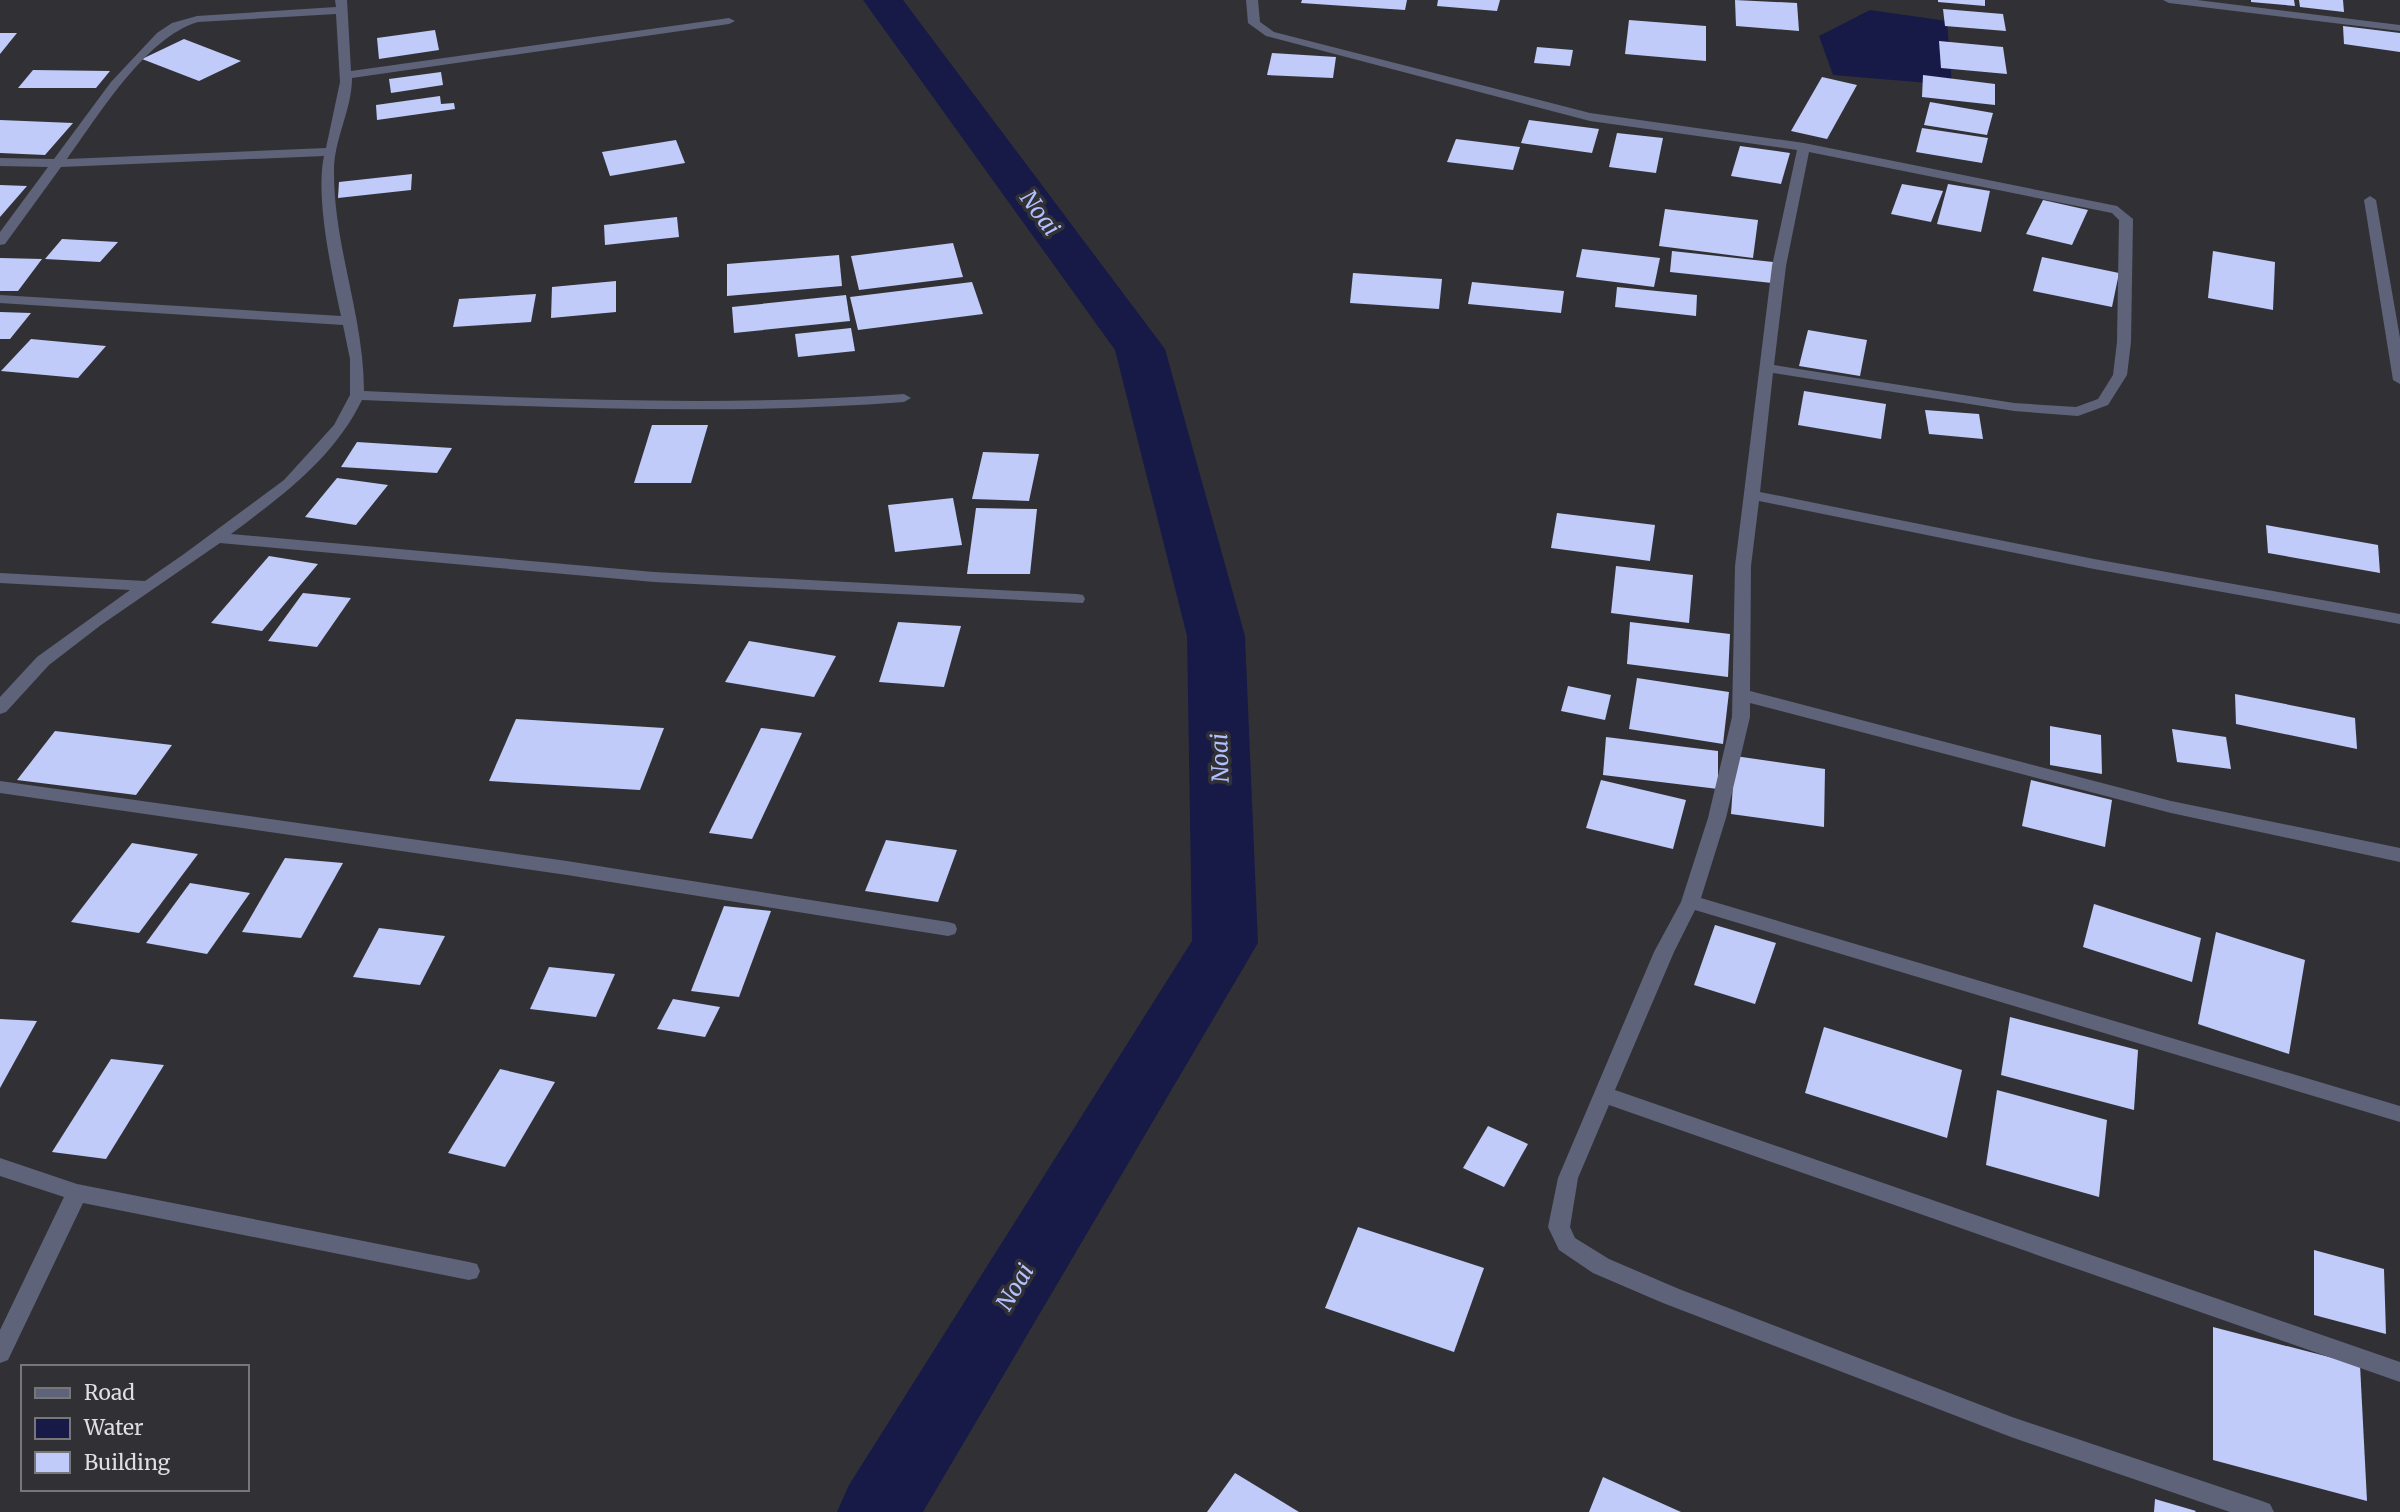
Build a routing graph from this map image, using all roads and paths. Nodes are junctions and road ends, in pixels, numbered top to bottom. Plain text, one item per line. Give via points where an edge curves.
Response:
1 (1252, 0) edge
2 (2169, 0) edge
3 (341, 5) edge
4 (729, 21) dead end
5 (2400, 28) edge
6 (346, 75) junction
7 (1804, 147) junction
8 (331, 152) junction
9 (0, 162) edge
10 (58, 163) junction
11 (2370, 200) dead end
12 (0, 241) edge
13 (0, 299) edge
14 (2394, 306) edge
15 (349, 321) junction
16 (1768, 368) junction
17 (2400, 380) edge
18 (357, 395) junction
19 (904, 398) dead end
20 (1752, 495) junction
21 (217, 538) junction
22 (0, 578) edge
23 (148, 586) junction
24 (1077, 599) dead end
25 (2400, 619) edge
26 (1742, 695) junction
27 (0, 708) edge
28 (0, 787) edge
29 (2400, 855) edge
30 (1690, 902) junction
31 (948, 929) dead end
32 (1602, 1094) junction
33 (2400, 1114) edge
34 (0, 1167) edge
35 (77, 1193) junction
36 (469, 1271) dead end
37 (0, 1353) edge
38 (2400, 1372) edge
39 (2262, 1512) edge

1 - 7 street via 1254,23 1270,34 1318,47 1590,117
2 - 5 street
3 - 6 street
3 - 10 street via 176,25 161,35 116,85
4 - 6 street
6 - 8 street
7 - 16 street via 1779,265
7 - 16 street via 2117,210 2126,219 2120,375 2103,402 2078,412 2014,407
8 - 10 street
8 - 15 street via 327,171 336,259
9 - 10 street
10 - 12 street
11 - 14 street
13 - 15 street
14 - 17 street
15 - 18 street via 358,359
16 - 20 street
18 - 19 street via 613,406 809,405
18 - 21 street via 341,427 289,483
20 - 25 street
20 - 26 street via 1743,566
21 - 23 street
21 - 24 street via 654,577
22 - 23 street
23 - 27 street via 43,661
26 - 29 street via 2171,807
26 - 30 street via 1717,818
28 - 31 street via 567,868
30 - 32 street
30 - 33 street
32 - 38 street
32 - 39 street via 1568,1178 1559,1227 1567,1244 1601,1266 2011,1427
34 - 35 street
35 - 36 street
35 - 37 street

